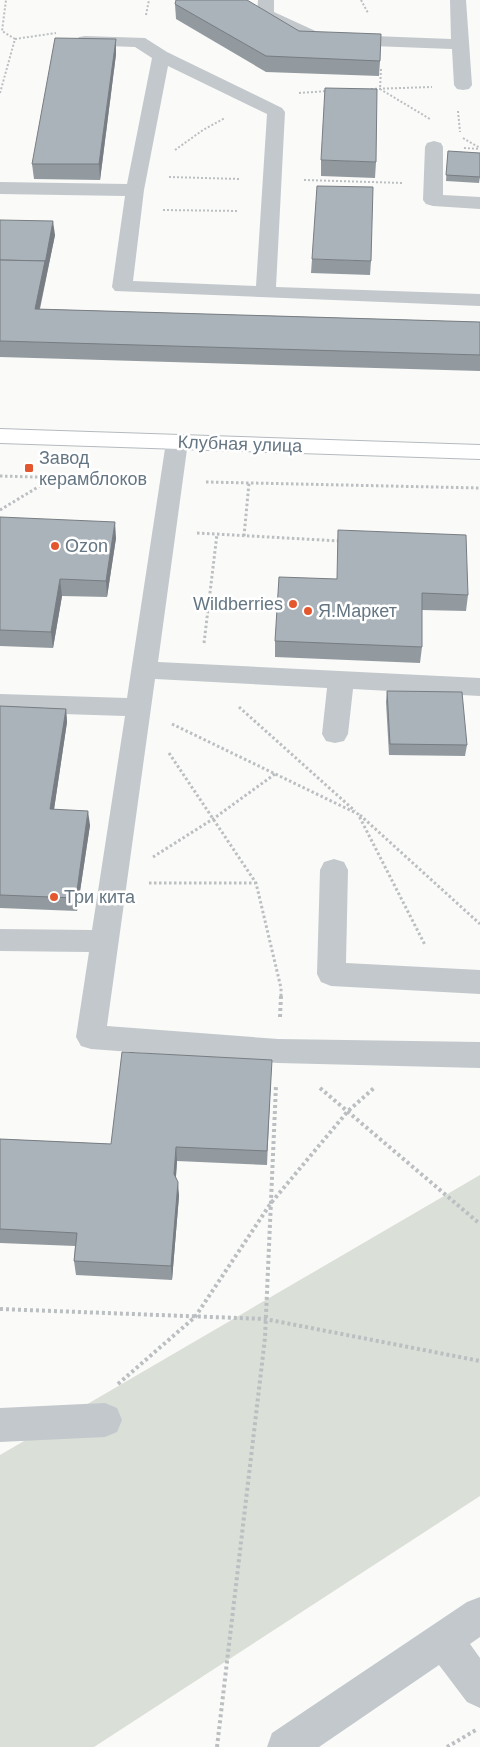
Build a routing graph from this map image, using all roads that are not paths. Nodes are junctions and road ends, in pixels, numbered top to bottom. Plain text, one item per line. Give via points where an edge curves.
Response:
1 (266, 0) edge
2 (458, 0) edge
3 (85, 41) edge
4 (460, 44) junction
5 (161, 56) junction
6 (463, 85) road end
7 (434, 147) dead end
8 (137, 183) junction
9 (0, 188) edge
10 (480, 203) edge
11 (266, 292) junction
12 (480, 300) edge
13 (0, 436) edge
14 (177, 442) junction
15 (480, 452) edge
16 (144, 670) junction
17 (341, 680) junction
18 (480, 687) edge
19 (0, 702) edge
20 (138, 707) junction
21 (335, 734) dead end
22 (334, 870) dead end
23 (0, 940) edge
24 (104, 941) junction
25 (480, 982) edge
26 (480, 1055) edge
27 (90, 1420) road end
28 (0, 1425) edge
29 (480, 1615) edge
30 (444, 1640) junction
31 (480, 1689) edge
32 (286, 1747) edge

1 - 4 street via 265,14 319,39
2 - 4 street
3 - 5 street via 139,42
4 - 6 street
5 - 8 street
5 - 11 street via 276,112
7 - 10 street via 433,200
8 - 9 street
8 - 11 street via 122,287
11 - 12 street
13 - 14 main road, Клубная улица
14 - 15 main road, Клубная улица
14 - 16 street
16 - 17 street
16 - 20 street
17 - 18 street
17 - 21 street
19 - 20 street
20 - 24 street
22 - 25 street via 331,974
23 - 24 street
24 - 26 street via 91,1037 278,1052
27 - 28 street
29 - 30 street
30 - 31 street
30 - 32 street

